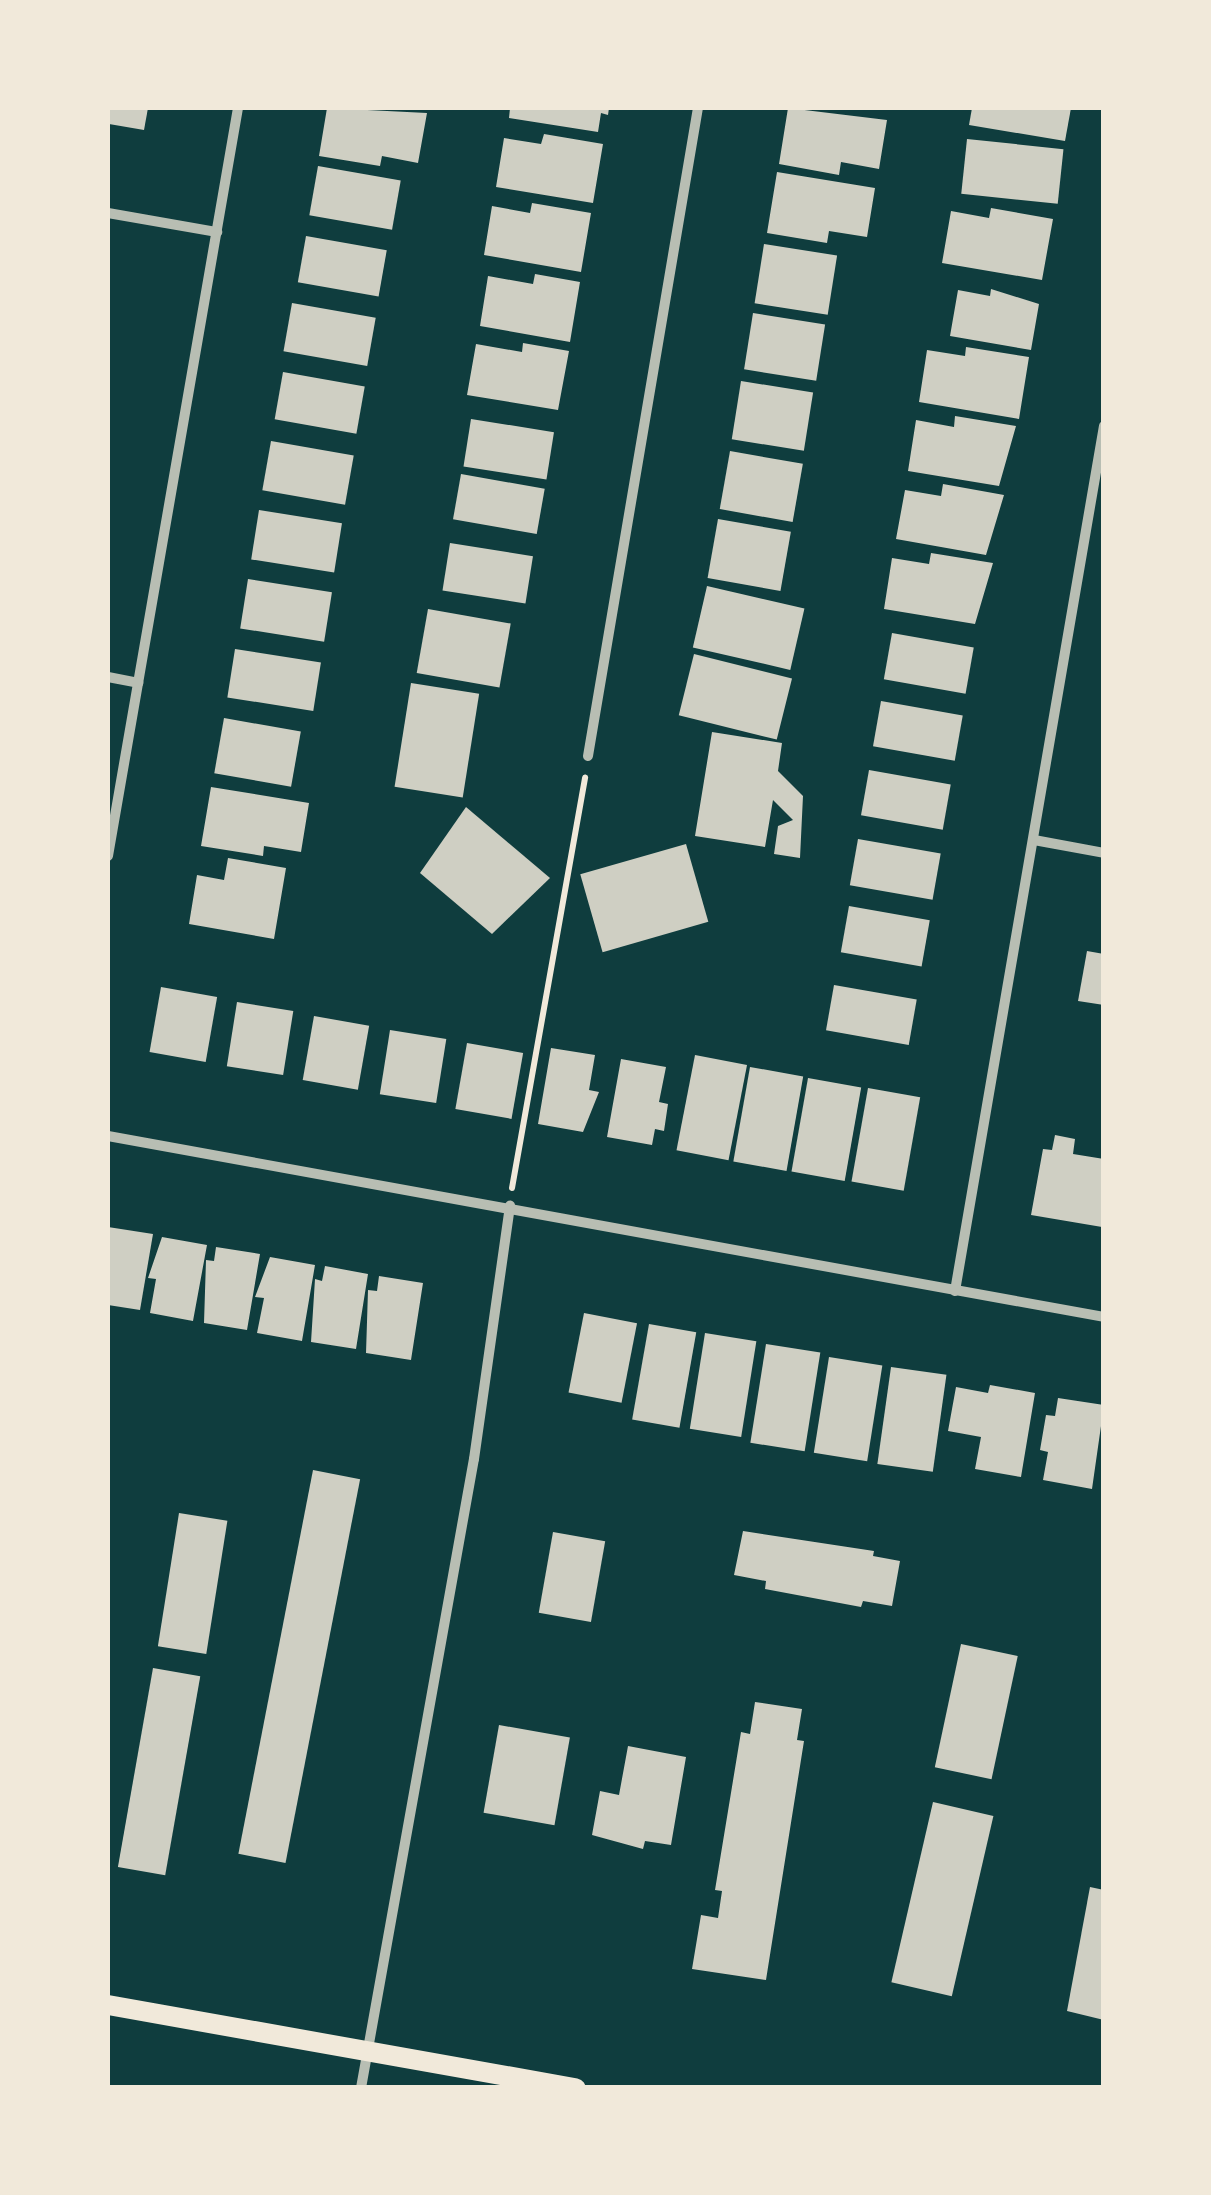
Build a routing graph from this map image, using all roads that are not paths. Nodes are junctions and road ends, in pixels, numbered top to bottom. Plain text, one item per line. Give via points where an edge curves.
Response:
1 (238, 108) edge
2 (698, 108) edge
3 (108, 214) edge
4 (217, 232) junction
5 (1104, 426) edge
6 (108, 677) edge
7 (138, 683) junction
8 (588, 756) road end
9 (1034, 840) junction
10 (1104, 853) edge
11 (108, 856) edge
12 (108, 1136) edge
13 (510, 1206) junction
14 (955, 1291) junction
15 (1104, 1317) edge
16 (108, 2004) edge
17 (368, 2053) junction
18 (361, 2088) edge
19 (576, 2088) edge

1 - 4 street
2 - 8 street
3 - 4 street
4 - 7 street
5 - 9 street
6 - 7 street
7 - 11 street
9 - 10 street
9 - 14 street
12 - 13 street
13 - 14 street
13 - 17 street via 474,1459
14 - 15 street
16 - 17 main road
17 - 18 street
17 - 19 main road

